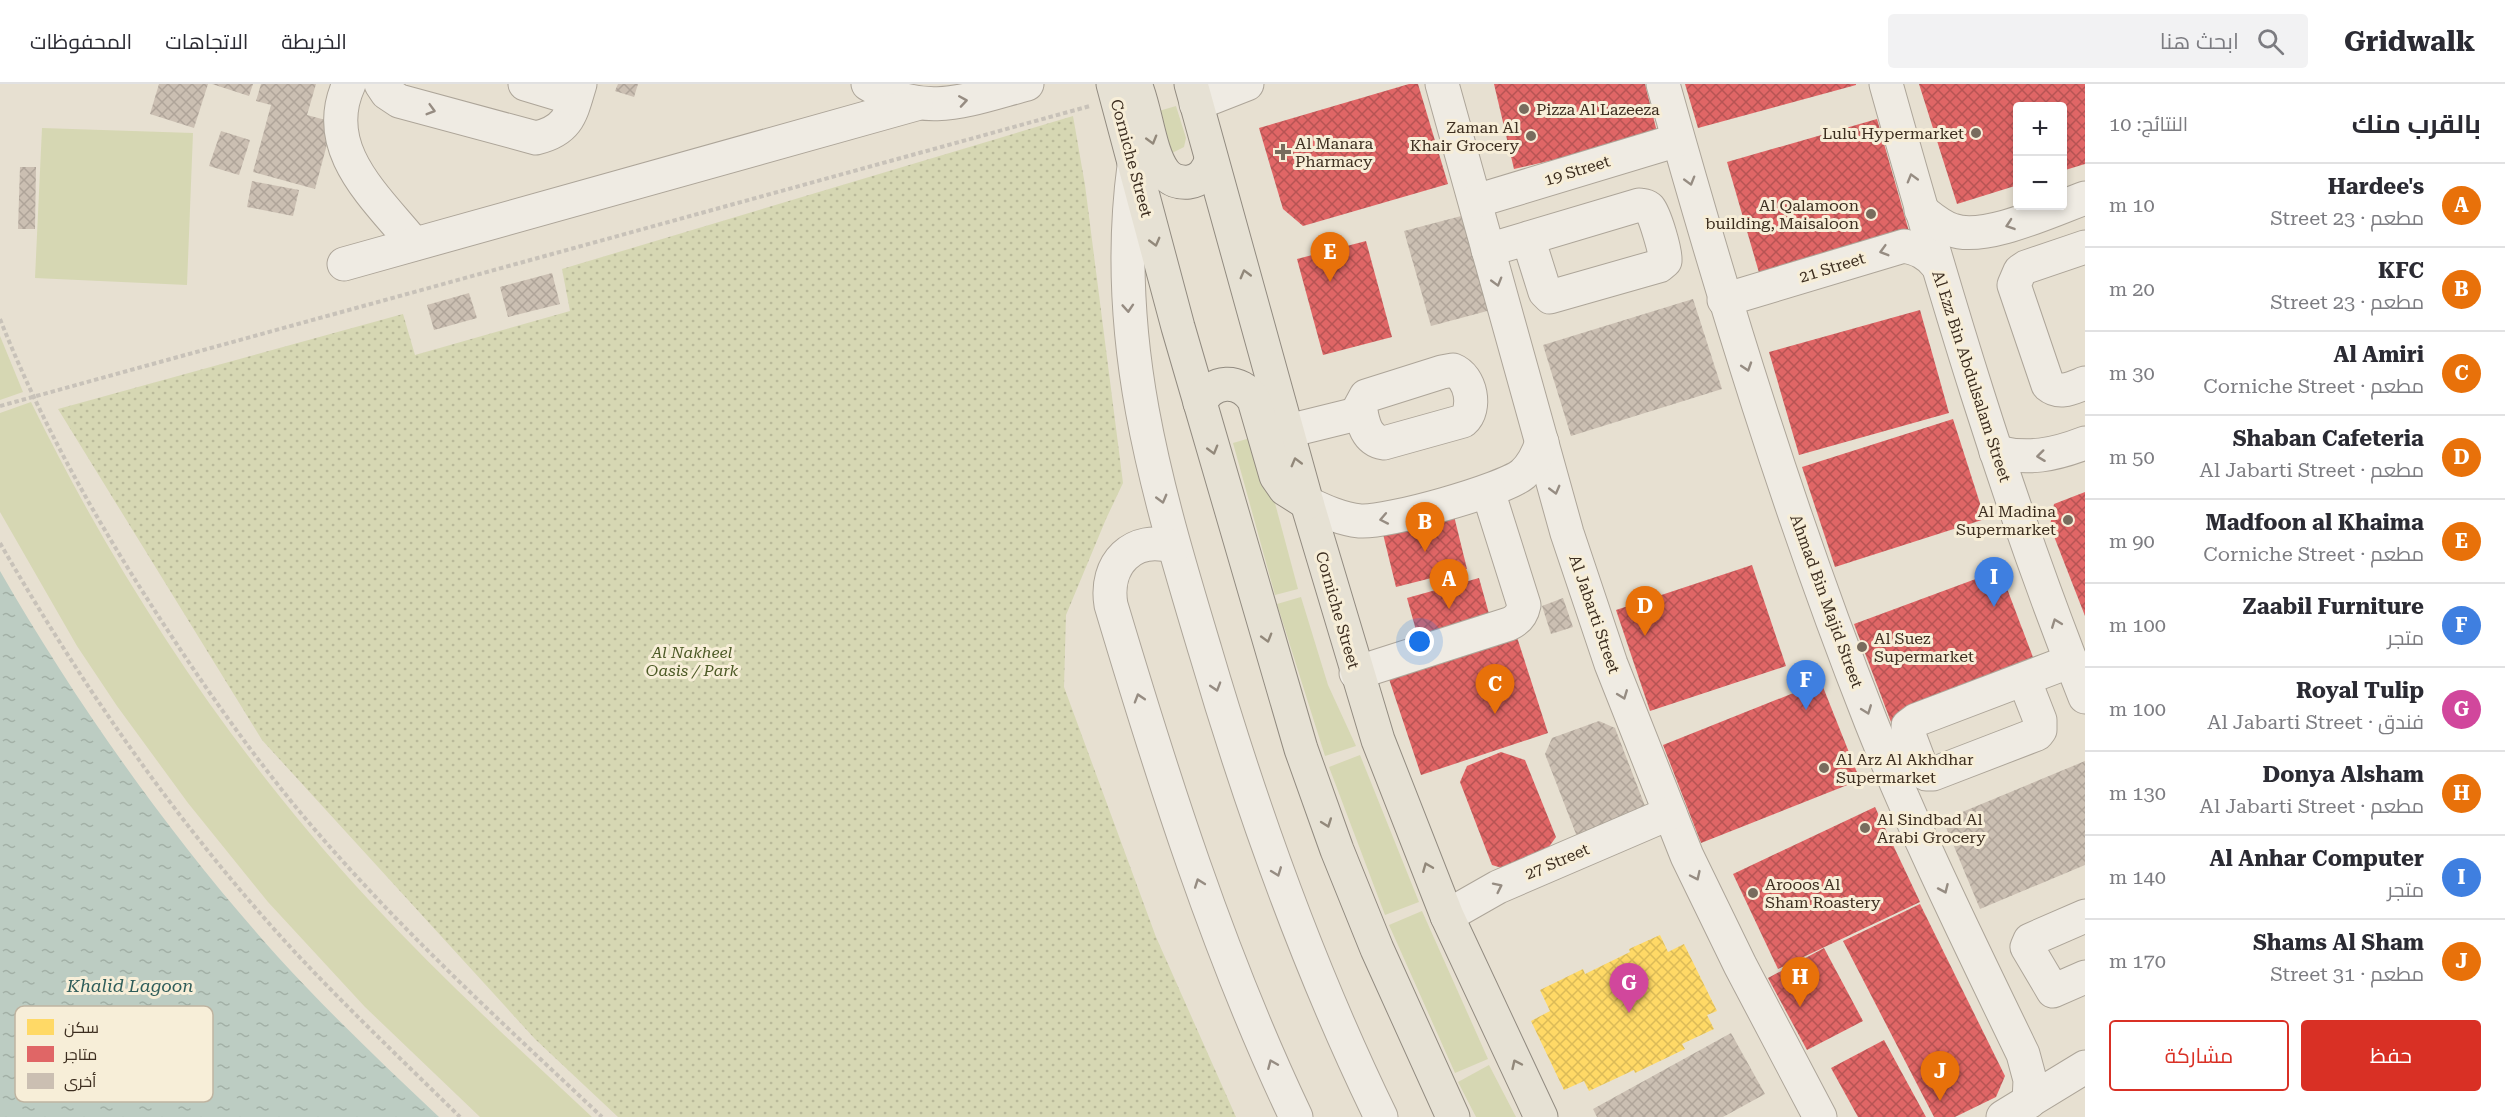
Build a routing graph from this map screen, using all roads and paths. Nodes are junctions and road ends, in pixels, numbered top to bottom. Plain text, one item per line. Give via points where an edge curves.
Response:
1 (349, 84) edge
2 (381, 84) edge
3 (525, 84) edge
4 (867, 84) edge
5 (1027, 84) edge
6 (1246, 84) edge
7 (1442, 84) edge
8 (1663, 84) edge
9 (1886, 84) edge
10 (1122, 89) edge
11 (578, 92) edge
12 (1193, 94) edge
13 (916, 104) junction
14 (1678, 140) junction
15 (1211, 161) junction
16 (1134, 166) junction
17 (2085, 198) edge
18 (1476, 201) junction
19 (1921, 210) junction
20 (1528, 238) dead end
21 (414, 244) junction
22 (2085, 247) edge
23 (1488, 250) junction
24 (344, 264) dead end
25 (1936, 264) junction
26 (1724, 300) junction
27 (0, 319) edge
28 (2085, 383) edge
29 (32, 396) junction
30 (1200, 403) junction
31 (0, 406) edge
32 (1361, 413) dead end
33 (1288, 431) junction
34 (1542, 442) junction
35 (2085, 443) edge
36 (1996, 452) junction
37 (1488, 491) junction
38 (1307, 503) junction
39 (0, 543) edge
40 (1174, 548) junction
41 (2071, 661) junction
42 (1356, 673) junction
43 (2024, 679) dead end
44 (2085, 697) edge
45 (1670, 813) junction
46 (2085, 915) edge
47 (1447, 916) junction
48 (2085, 977) edge
49 (2085, 1067) edge
50 (2016, 1109) edge
51 (1449, 1114) edge
52 (460, 1117) edge
53 (602, 1117) edge
54 (1296, 1117) edge
55 (1381, 1117) edge
56 (1541, 1117) edge
57 (1820, 1117) edge

1 - 21 street via 340,115 343,146 359,174
2 -> 11 street via 399,101 536,138 563,126
3 - 11 street
4 - 13 street
13 -> 5 street via 970,100
6 - 12 street
7 - 18 street, Al Jabarti Street
8 - 14 street, Ahmad Bin Majid Street
19 -> 9 street, Al Ezz Bin Abdulsalam Street
10 -> 15 main road via 1165,174 1173,180 1192,182 1201,177
10 - 16 main road, Corniche Street
10 - 29 path
12 - 15 main road, Corniche Street
13 - 21 street
14 - 18 street, 19 Street
14 -> 26 street, Ahmad Bin Majid Street
33 -> 15 main road, Corniche Street
16 -> 30 main road, Corniche Street
16 -> 40 street via 1127,239 1130,339 1146,436
17 -> 19 street via 1989,232 1970,234 1952,231
18 - 23 street, Al Jabarti Street
19 - 25 street, Al Ezz Bin Abdulsalam Street
20 - 23 street
21 - 24 street
22 - 28 street via 2026,267 2014,285 2048,385 2061,391
23 -> 34 street, Al Jabarti Street
25 -> 26 street, 21 Street via 1928,255 1904,246
25 - 36 street, Al Ezz Bin Abdulsalam Street
26 -> 50 street, Ahmad Bin Majid Street via 1839,637 1908,811 2023,1054 2030,1080
27 - 29 path
29 - 31 path
29 - 53 path via 133,576 270,774 408,932
30 - 38 main road via 1218,385 1235,384 1249,393 1276,476 1286,489
30 -> 51 main road, Corniche Street via 1301,749 1377,949
32 - 33 street
38 -> 33 main road, Corniche Street
34 - 37 street via 1522,474
34 -> 45 street, Al Jabarti Street via 1576,564
35 -> 36 street via 2045,456
41 -> 36 street, Al Ezz Bin Abdulsalam Street via 2025,542
37 -> 38 street via 1371,521 1346,518
37 - 42 street via 1524,605 1522,614 1509,624
38 - 42 main road, Corniche Street
39 - 52 path via 99,704 191,830 293,950
54 -> 40 street via 1247,1005 1184,839 1111,605 1111,576 1129,552 1159,542
40 -> 55 street via 1262,832 1299,930
41 - 43 street
41 - 44 street, Al Ezz Bin Abdulsalam Street
47 -> 42 main road, Corniche Street via 1403,809
47 -> 45 street, 27 Street via 1507,883
45 -> 57 street, Al Jabarti Street via 1709,904
46 - 48 street via 2030,940 2027,946 2053,991
56 -> 47 main road, Corniche Street
49 - 50 street

